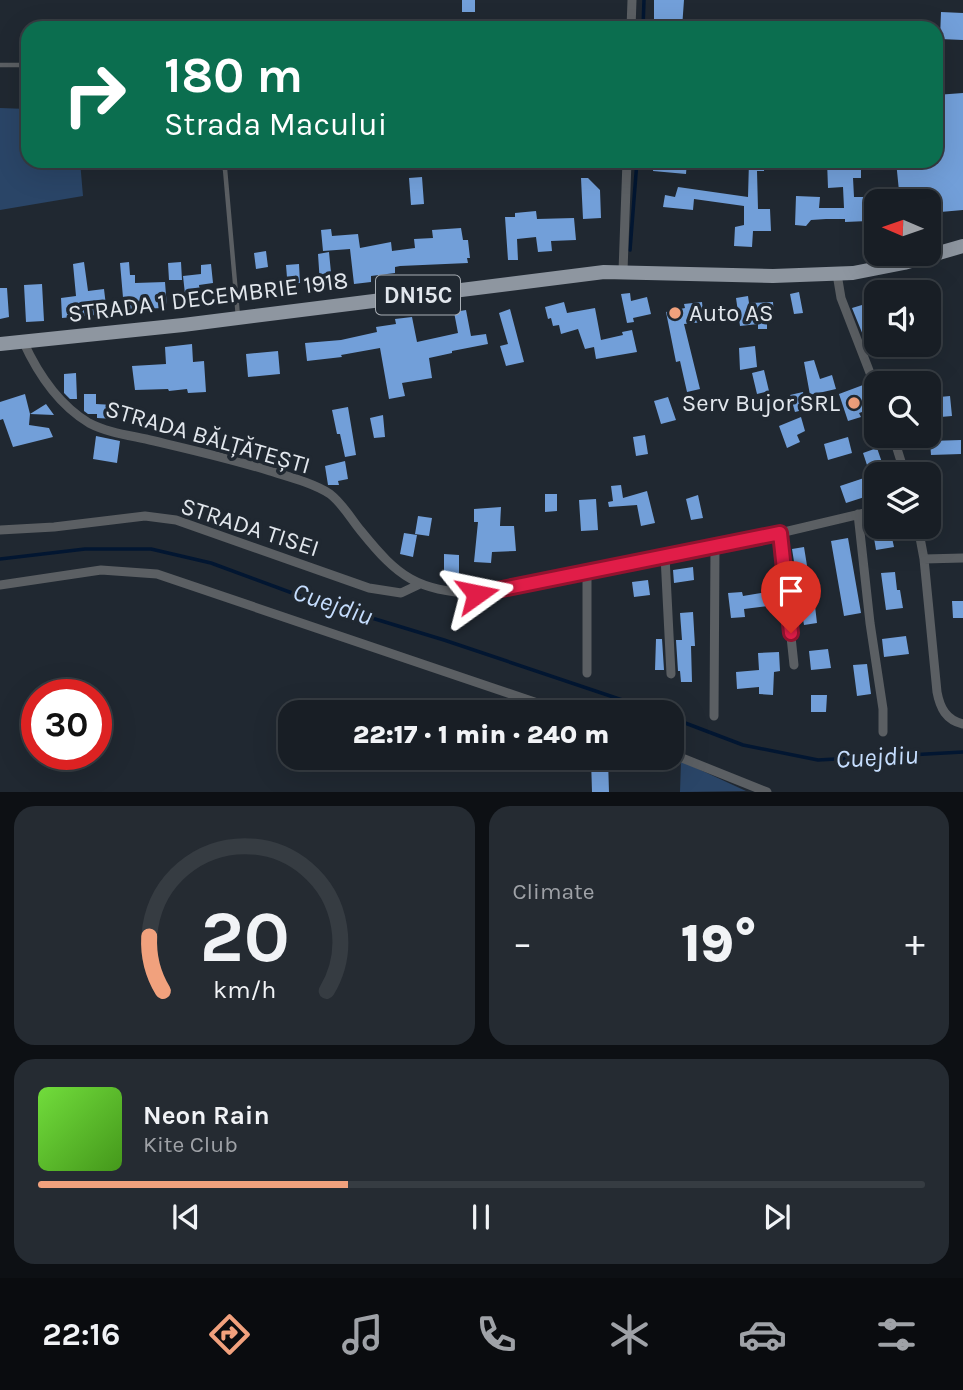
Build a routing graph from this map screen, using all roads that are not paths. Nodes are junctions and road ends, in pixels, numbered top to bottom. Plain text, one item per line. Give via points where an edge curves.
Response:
1 (632, 0) edge
2 (631, 21) edge
3 (0, 65) edge
4 (21, 65) edge
5 (223, 168) edge
6 (626, 168) edge
7 (963, 246) edge
8 (623, 271) junction
9 (837, 274) junction
10 (238, 318) junction
11 (23, 341) junction
12 (0, 344) edge
13 (869, 371) edge
14 (864, 513) edge
15 (858, 514) junction
16 (0, 530) edge
17 (780, 533) junction
18 (920, 539) edge
19 (715, 546) junction
20 (665, 556) junction
21 (963, 558) edge
22 (924, 559) junction
23 (587, 572) junction
24 (420, 584) junction
25 (0, 585) edge
26 (794, 665) dead end
27 (587, 673) dead end
28 (671, 674) dead end
29 (529, 700) edge
30 (714, 716) dead end
31 (963, 724) edge
32 (883, 732) dead end
33 (684, 759) edge
34 (767, 792) edge

1 - 2 street
3 - 4 lane
5 - 10 lane
6 - 8 street
7 - 9 main road, STRADA 1 DECEMBRIE 1918 / DN15C via 887,267
8 - 9 main road, STRADA 1 DECEMBRIE 1918 / DN15C
8 - 10 main road, STRADA 1 DECEMBRIE 1918 / DN15C
9 - 13 street via 841,299
10 - 11 main road, STRADA 1 DECEMBRIE 1918 / DN15C
11 - 12 main road, STRADA 1 DECEMBRIE 1918 / DN15C
11 - 24 street, STRADA BĂLȚĂTEȘTI via 34,365 65,404 90,423 229,458 329,494 395,569
14 - 15 street, STRADA BĂLȚĂTEȘTI
15 - 17 street, STRADA BĂLȚĂTEȘTI
15 - 32 street
16 - 24 street, STRADA TISEI via 145,516 177,520 369,588 401,593
17 - 19 street, STRADA BĂLȚĂTEȘTI
17 - 26 street
18 - 22 street
19 - 20 street, STRADA BĂLȚĂTEȘTI
19 - 30 street
20 - 23 street, STRADA BĂLȚĂTEȘTI
20 - 28 street
21 - 22 street
22 - 31 street via 936,692 947,716
23 - 24 street, STRADA BĂLȚĂTEȘTI via 477,594
23 - 27 street
25 - 29 street via 101,570 157,574
33 - 34 street

